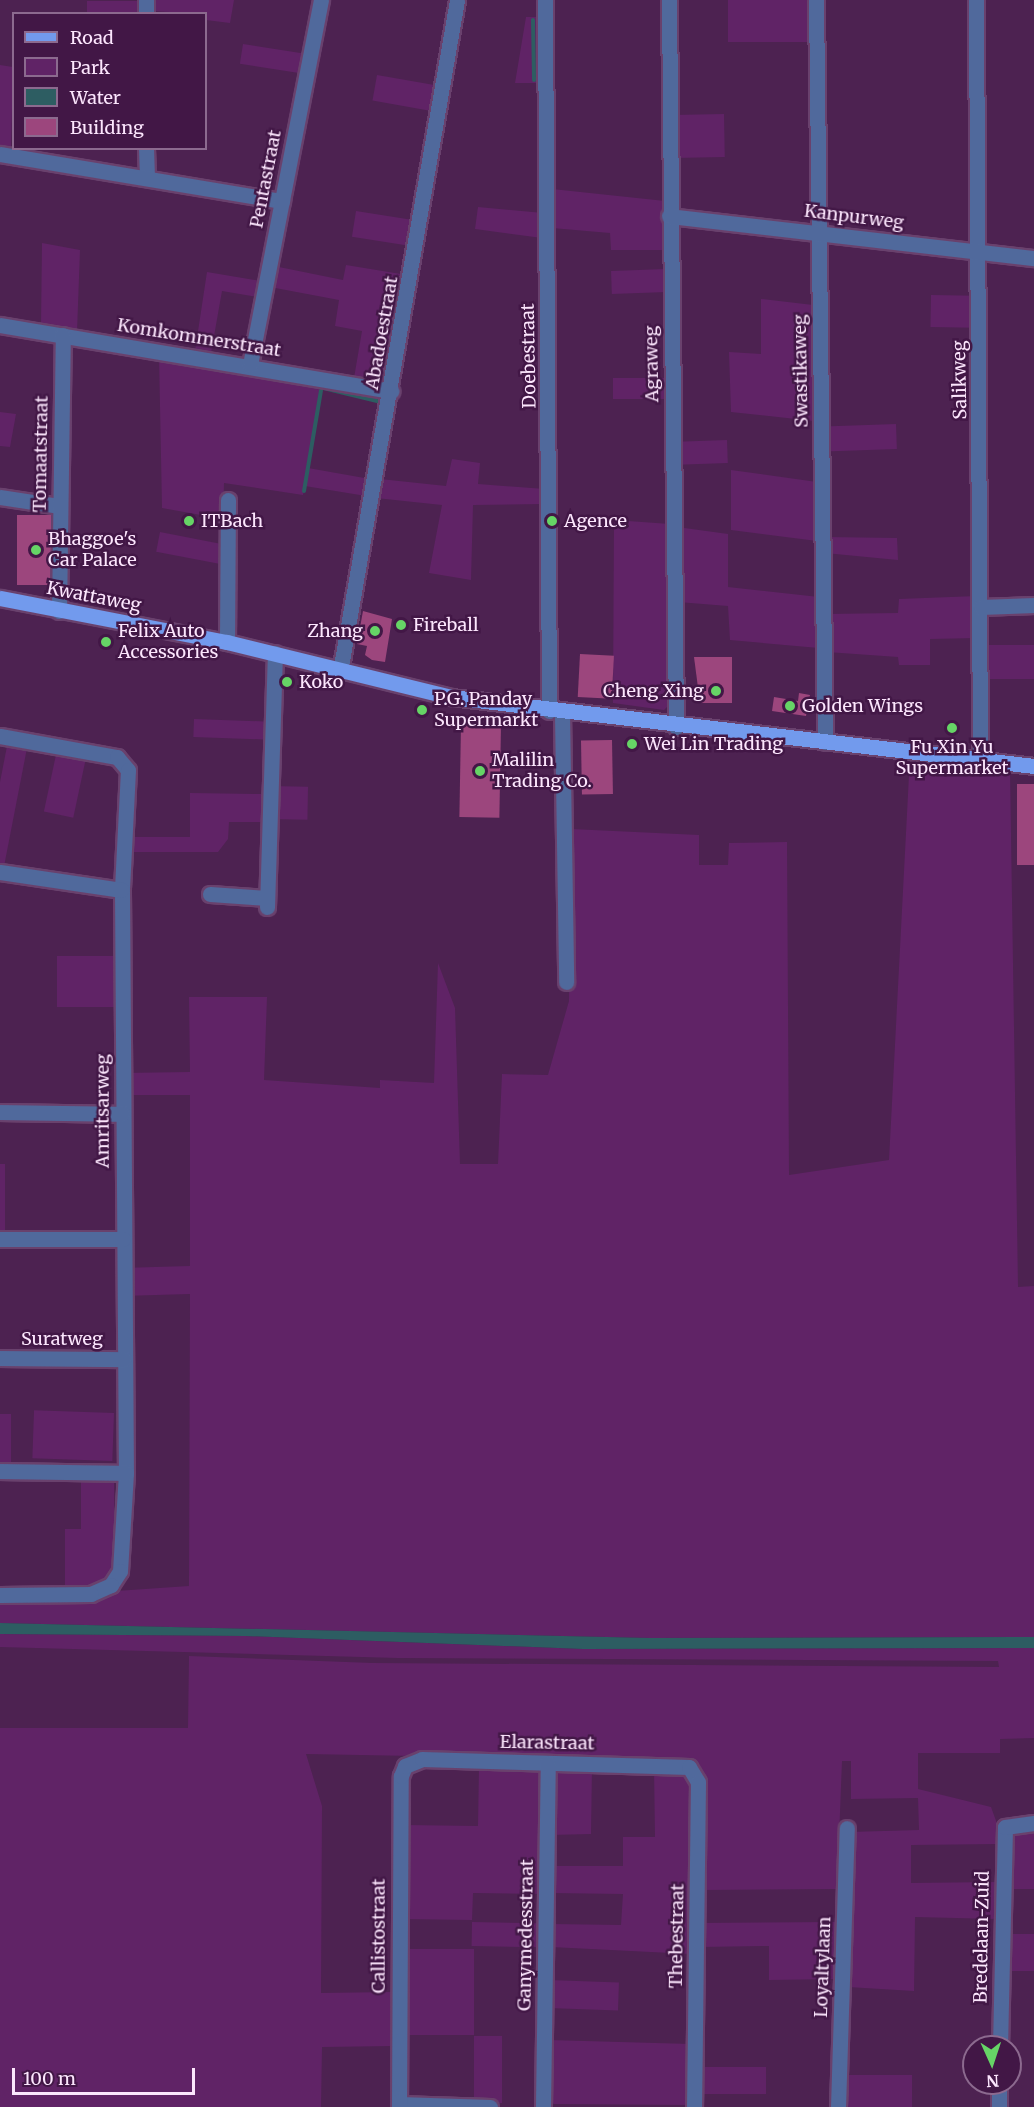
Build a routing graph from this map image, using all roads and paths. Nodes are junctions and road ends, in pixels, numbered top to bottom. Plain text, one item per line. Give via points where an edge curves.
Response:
1 (321, 0) edge
2 (457, 0) edge
3 (545, 0) edge
4 (669, 0) edge
5 (816, 0) edge
6 (976, 0) edge
7 (146, 150) edge
8 (0, 154) edge
9 (147, 177) junction
10 (282, 201) junction
11 (669, 216) junction
12 (818, 233) junction
13 (978, 251) junction
14 (1034, 258) edge
15 (0, 325) edge
16 (63, 335) junction
17 (250, 365) junction
18 (391, 391) junction
19 (0, 497) edge
20 (228, 500) dead end
21 (59, 506) junction
22 (0, 598) edge
23 (1034, 605) edge
24 (981, 607) junction
25 (59, 611) junction
26 (227, 642) junction
27 (275, 653) junction
28 (340, 672) junction
29 (556, 712) junction
30 (676, 727) junction
31 (0, 736) edge
32 (825, 742) junction
33 (980, 759) junction
34 (1034, 766) edge
35 (0, 872) edge
36 (122, 890) junction
37 (210, 894) dead end
38 (566, 982) dead end
39 (0, 1112) edge
40 (122, 1114) junction
41 (0, 1239) edge
42 (123, 1239) junction
43 (0, 1358) edge
44 (124, 1359) junction
45 (0, 1471) edge
46 (126, 1473) junction
47 (0, 1595) edge
48 (548, 1763) junction
49 (405, 1766) joint
50 (689, 1767) joint
51 (1034, 1823) edge
52 (847, 1828) dead end
53 (1000, 2035) edge
54 (399, 2105) edge
55 (490, 2107) edge
56 (543, 2107) edge
57 (694, 2107) edge
58 (838, 2107) edge

1 - 10 street, Pentastraat
2 - 18 street, Abadoestraat
3 - 29 street, Doebestraat
4 - 11 street, Agraweg
5 - 12 street, Swastikaweg
6 - 13 street, Salikweg
7 - 9 street
8 - 9 street
9 - 10 street
10 - 17 street, Pentastraat
11 - 12 street, Kanpurweg
11 - 30 street, Agraweg
12 - 13 street, Kanpurweg
12 - 32 street, Swastikaweg
13 - 14 street, Kanpurweg
13 - 24 street, Salikweg
15 - 16 street, Komkommerstraat
16 - 17 street, Komkommerstraat
16 - 21 street, Tomaatstraat
17 - 18 street, Komkommerstraat
18 - 28 street, Abadoestraat
19 - 21 street
20 - 26 street
21 - 25 street, Tomaatstraat
22 - 25 main road, Kwattaweg
23 - 24 street
24 - 33 street, Salikweg
25 - 26 main road, Kwattaweg
26 - 27 main road, Kwattaweg
27 - 28 main road, Kwattaweg
27 - 37 street via 267,902
28 - 29 main road, Kwattaweg via 451,697
29 - 30 main road, Kwattaweg
29 - 38 street, Doebestraat
30 - 32 main road, Kwattaweg
31 - 36 street, Amritsarweg via 117,757 125,763
32 - 33 main road, Kwattaweg
33 - 34 main road, Kwattaweg
35 - 36 street
36 - 40 street, Amritsarweg
39 - 40 street
40 - 42 street, Amritsarweg
41 - 42 street
42 - 44 street, Amritsarweg
43 - 44 street, Suratweg
44 - 46 street, Amritsarweg
45 - 46 street
46 - 47 street, Amritsarweg via 120,1571 111,1585 91,1594
48 - 49 street, Elarastraat via 422,1759
48 - 50 street, Elarastraat
48 - 56 street, Ganymedesstraat
49 - 54 street, Callistostraat
50 - 57 street, Thebestraat via 698,1782
51 - 53 street, Bredelaan-Zuid via 1005,1827
52 - 58 street, Loyaltylaan
54 - 55 street

